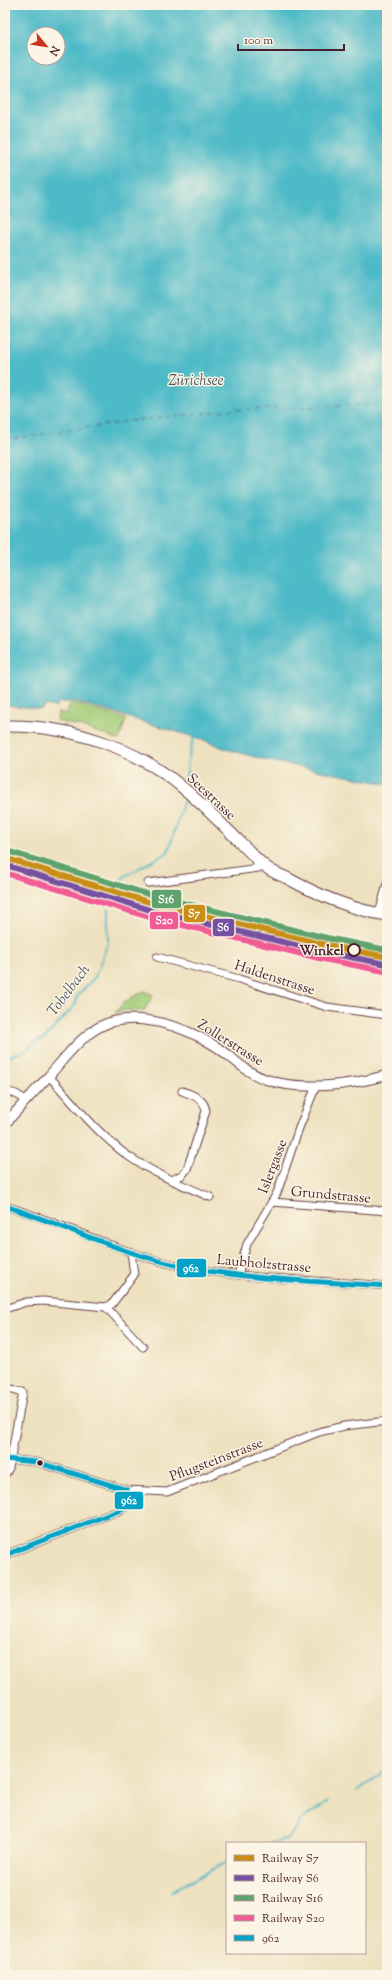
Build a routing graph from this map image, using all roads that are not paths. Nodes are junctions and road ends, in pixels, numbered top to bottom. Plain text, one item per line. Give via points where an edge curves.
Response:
1 (5, 726) edge
2 (266, 867) junction
3 (148, 883) dead end
4 (387, 884) edge
5 (383, 914) edge
6 (157, 957) dead end
7 (387, 1015) edge
8 (387, 1075) edge
9 (49, 1076) junction
10 (316, 1086) junction
11 (5, 1091) edge
12 (182, 1091) dead end
13 (26, 1100) junction
14 (5, 1124) edge
15 (172, 1180) junction
16 (210, 1197) dead end
17 (272, 1202) junction
18 (5, 1206) edge
19 (387, 1212) edge
20 (131, 1252) junction
21 (238, 1275) junction
22 (387, 1286) edge
23 (106, 1307) junction
24 (5, 1309) edge
25 (142, 1347) dead end
26 (5, 1387) edge
27 (387, 1421) edge
28 (7, 1459) edge
29 (5, 1476) edge
30 (127, 1490) junction
31 (5, 1555) edge

1 - 2 main road, Seestrasse via 32,726 68,732 104,742 131,754 178,784
2 - 3 street
2 - 5 main road, Seestrasse via 312,891
4 - 5 street
6 - 7 street, Haldenstrasse via 239,979 327,1007
8 - 10 street, Zollerstrasse
9 - 10 street, Zollerstrasse via 86,1037 107,1023 130,1019 156,1022 186,1031 213,1044 247,1071 264,1079 282,1084
9 - 13 street, Zollerstrasse
9 - 15 street via 104,1136 129,1156
10 - 17 street, Islergasse
11 - 13 street
12 - 15 street via 198,1098 205,1104 206,1111 187,1169
13 - 14 street, Zollerstrasse
15 - 16 street
17 - 19 street, Grundstrasse
17 - 21 street, Islergasse via 247,1244
18 - 20 street, Laubholzstrasse
20 - 21 street, Laubholzstrasse via 176,1265
20 - 23 street via 134,1275 112,1304
21 - 22 street, Laubholzstrasse
23 - 24 street via 43,1301 26,1302
23 - 25 street
26 - 28 street via 23,1392
27 - 30 street, Pflugsteinstrasse via 319,1432 170,1491
28 - 29 street via 9,1468
28 - 30 street, Pflugsteinstrasse via 36,1462
30 - 31 street via 130,1498 127,1506 118,1511

